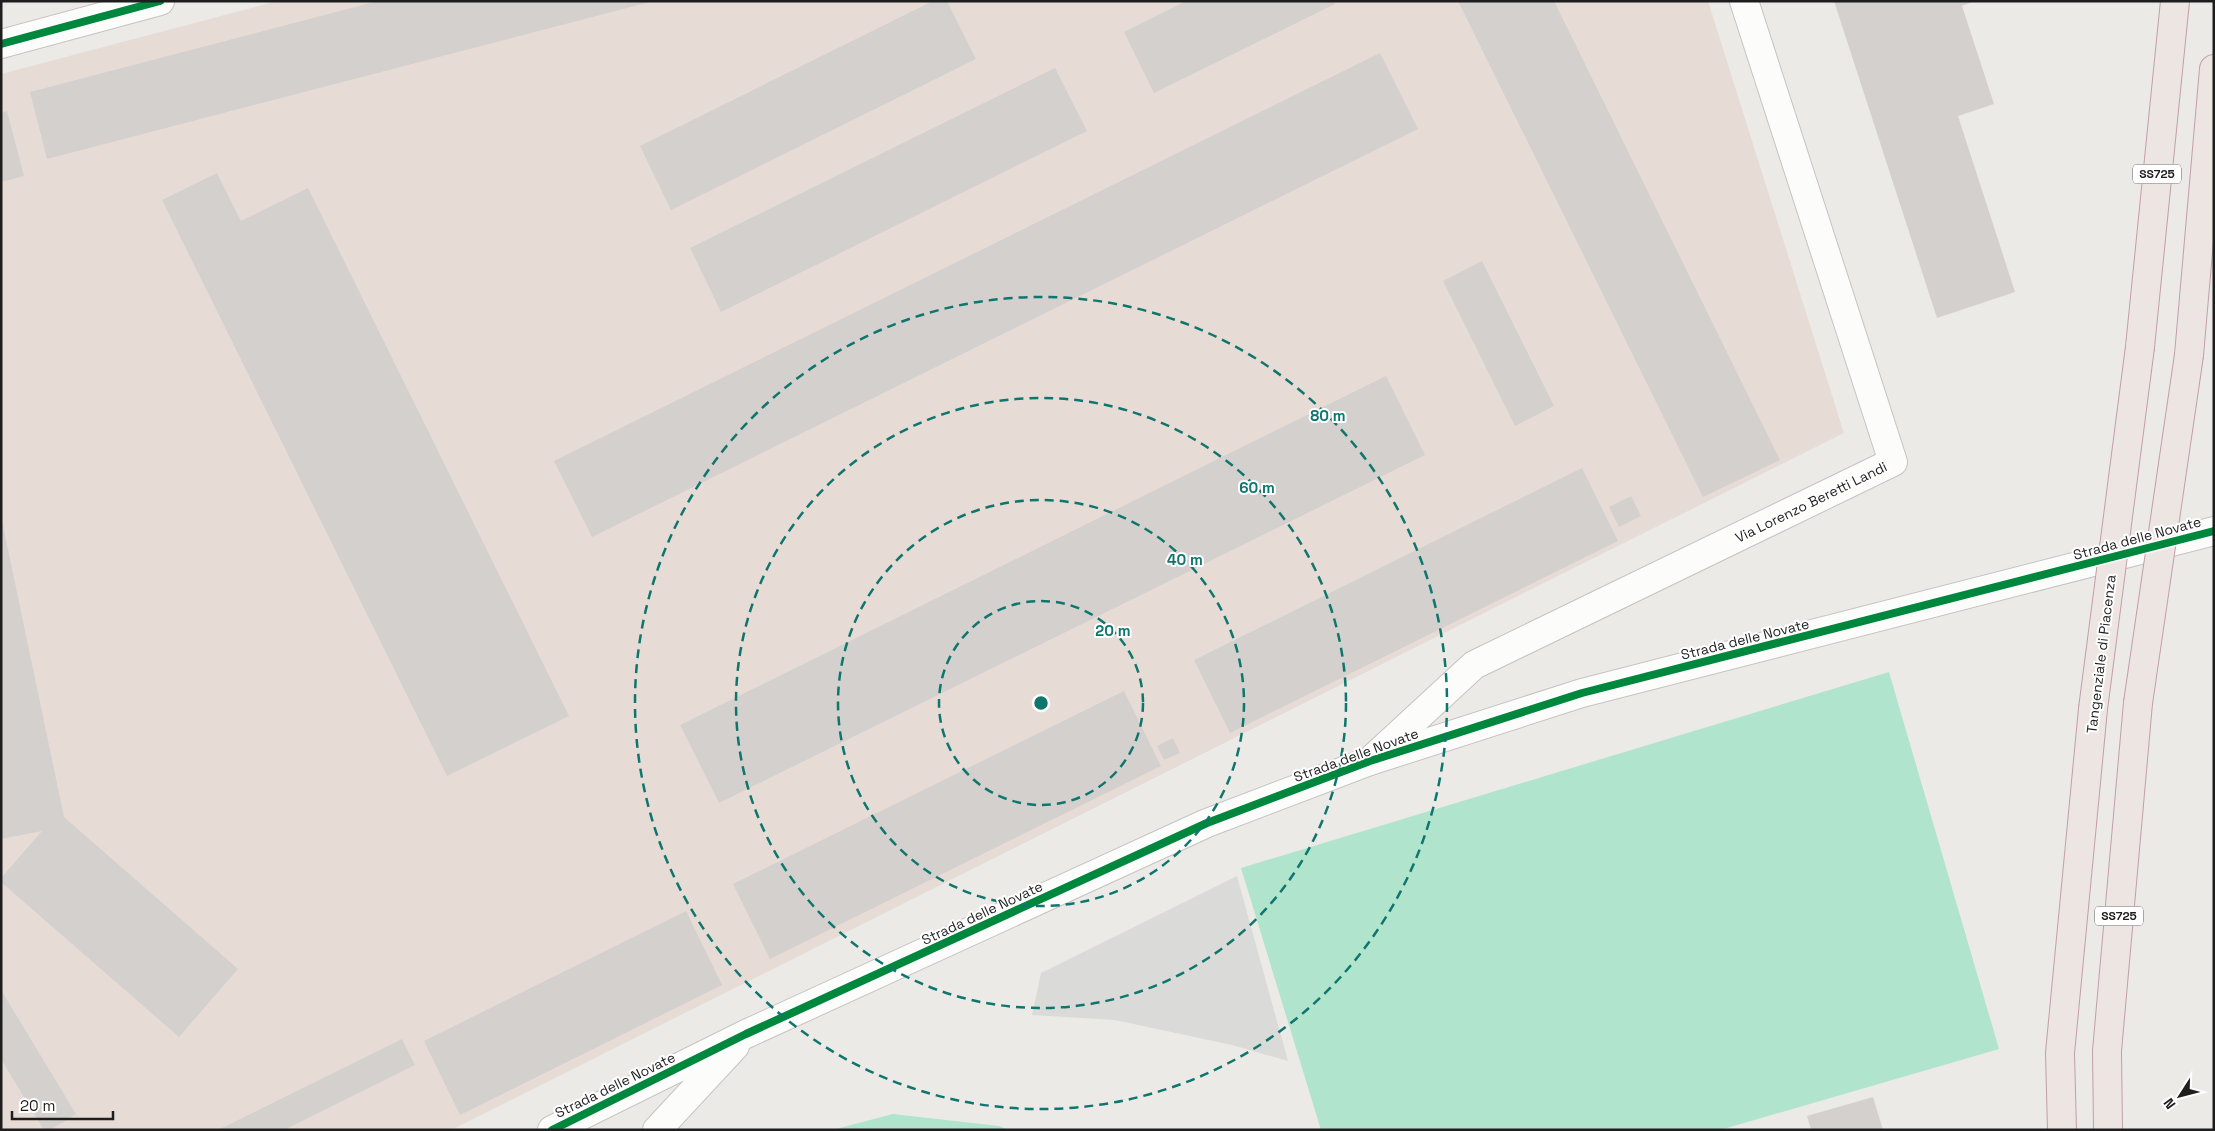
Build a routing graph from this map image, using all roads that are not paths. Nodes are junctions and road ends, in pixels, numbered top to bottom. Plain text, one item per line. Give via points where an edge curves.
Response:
1 (160, 1) edge
2 (1744, 1) edge
3 (2175, 1) edge
4 (1, 44) edge
5 (2214, 69) edge
6 (2214, 213) edge
7 (2189, 356) junction
8 (2214, 531) edge
9 (1370, 761) junction
10 (746, 1034) junction
11 (552, 1130) edge
12 (657, 1130) edge
13 (2062, 1130) edge
14 (2108, 1130) edge

1 - 4 street
2 - 9 street, Via Lorenzo Beretti Landi via 1893,462 1474,665
3 - 13 highway, Tangenziale di Piacenza / SS725, bridge via 2140,347 2093,709 2060,1053
5 - 7 highway, SS725
6 - 7 highway
7 - 14 highway, SS725, bridge via 2138,703 2107,1051
8 - 9 street, Strada delle Novate via 1582,693
9 - 10 street, Strada delle Novate via 1207,823
10 - 11 street, Strada delle Novate
10 - 12 street

